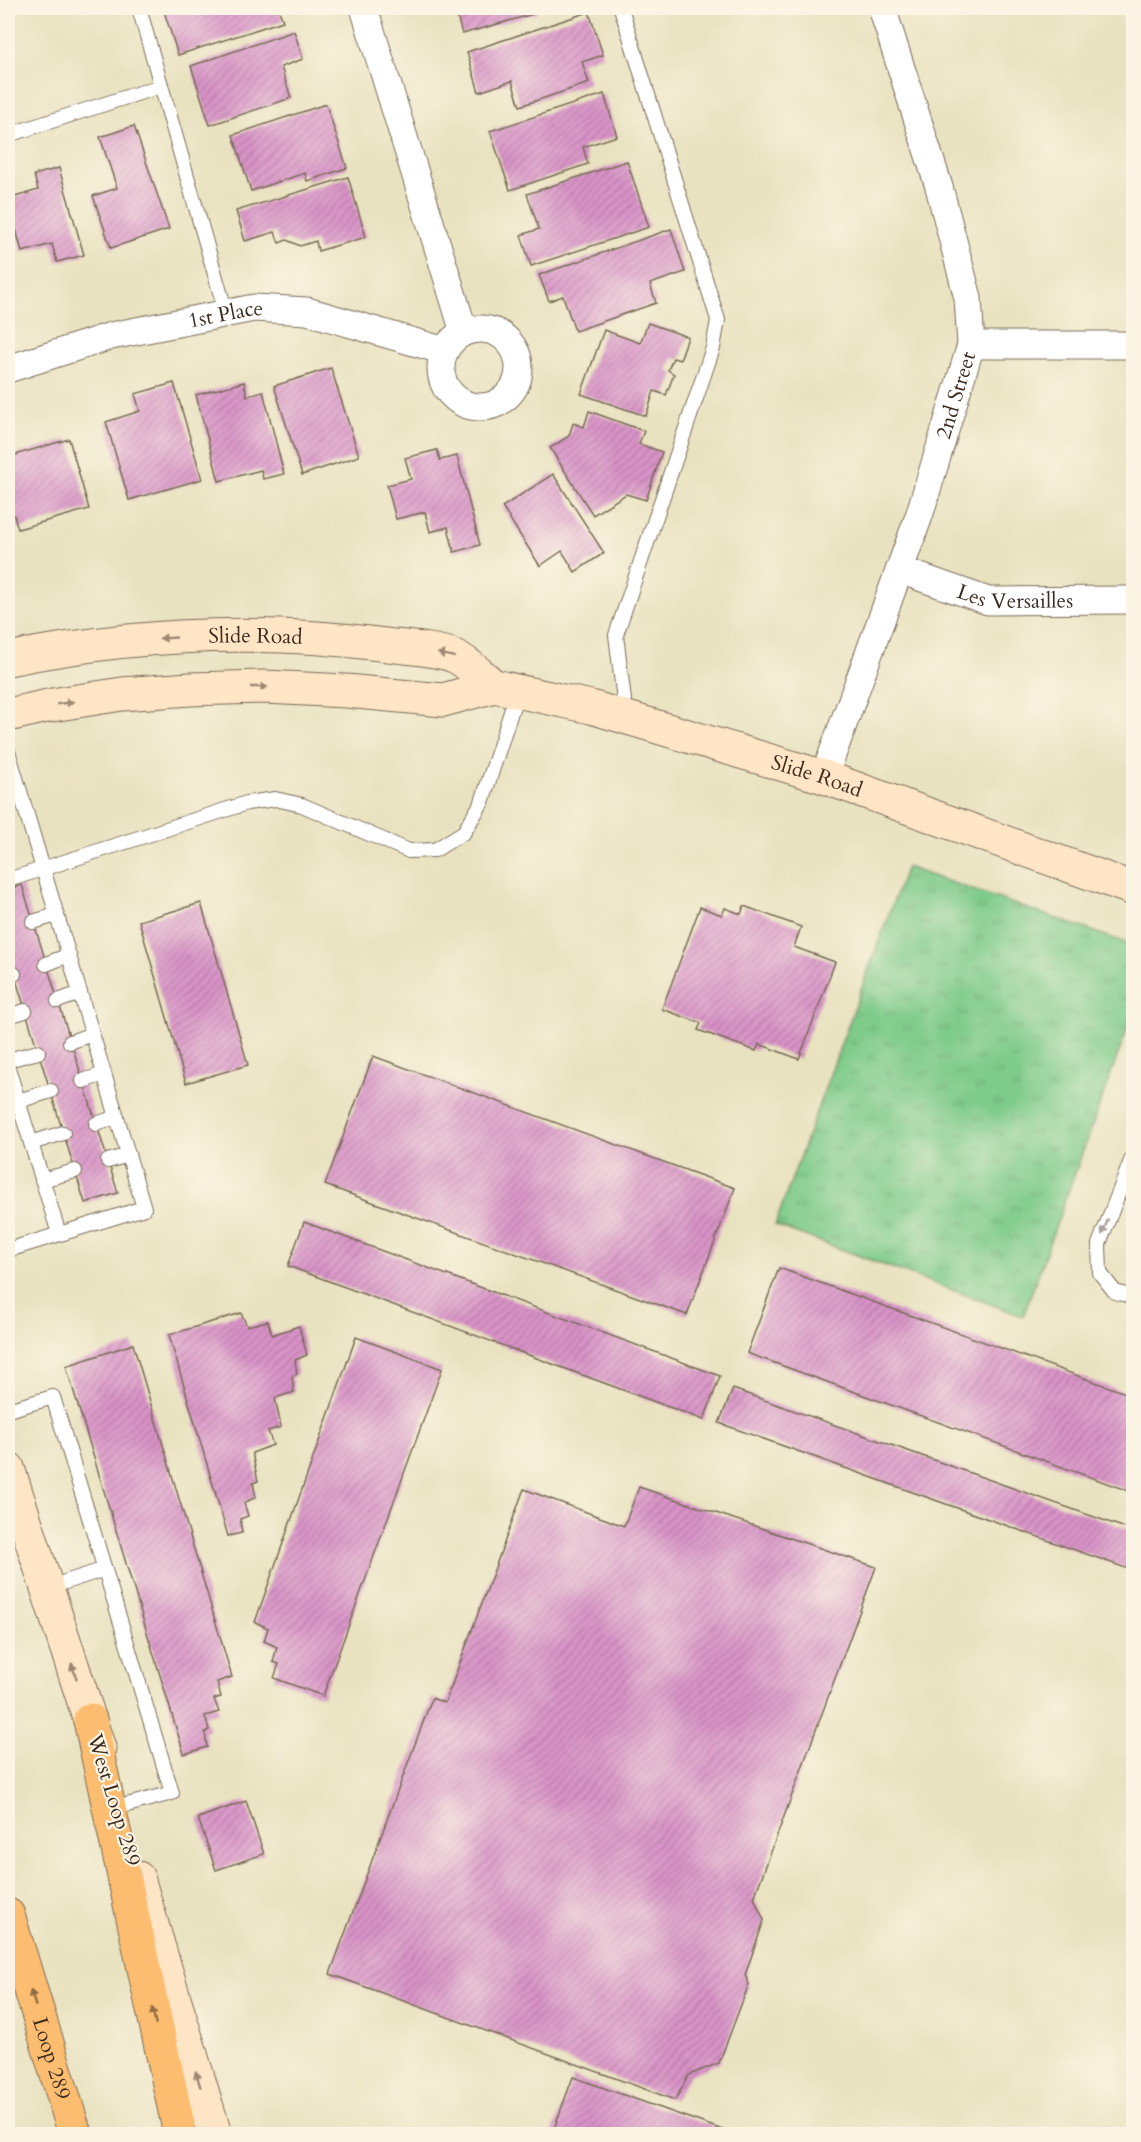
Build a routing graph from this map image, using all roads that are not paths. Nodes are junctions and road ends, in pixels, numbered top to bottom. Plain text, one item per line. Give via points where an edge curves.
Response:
1 (139, 8) edge
2 (364, 8) edge
3 (621, 8) edge
4 (882, 8) edge
5 (161, 86) junction
6 (8, 135) edge
7 (225, 313) junction
8 (971, 345) junction
9 (1134, 345) edge
10 (8, 369) edge
11 (900, 570) junction
12 (1134, 600) edge
13 (8, 659) edge
14 (506, 688) junction
15 (8, 716) edge
16 (627, 718) junction
17 (8, 751) edge
18 (824, 777) junction
19 (43, 869) junction
20 (8, 880) edge
21 (1133, 889) edge
22 (56, 915) junction
23 (33, 922) dead end
24 (69, 956) junction
25 (46, 964) dead end
26 (80, 993) junction
27 (58, 1001) dead end
28 (25, 1011) dead end
29 (8, 1016) edge
30 (92, 1034) junction
31 (70, 1042) dead end
32 (38, 1052) dead end
33 (8, 1060) edge
34 (8, 1068) edge
35 (104, 1074) junction
36 (83, 1081) dead end
37 (51, 1091) dead end
38 (18, 1101) junction
39 (117, 1117) junction
40 (96, 1124) dead end
41 (63, 1133) dead end
42 (31, 1143) junction
43 (1134, 1153) edge
44 (128, 1155) junction
45 (108, 1161) dead end
46 (75, 1171) dead end
47 (42, 1180) junction
48 (59, 1234) junction
49 (8, 1250) edge
50 (1134, 1297) edge
51 (8, 1410) edge
52 (8, 1468) edge
53 (105, 1569) junction
54 (47, 1588) junction
55 (90, 1720) junction
56 (117, 1808) junction
57 (8, 1915) edge
58 (75, 2134) edge
59 (180, 2134) edge
60 (215, 2134) edge

1 - 5 lane
2 - 7 street, 1st Place via 454,342 308,311 254,308
3 - 16 lane via 718,320 713,348 616,635
4 - 8 street, 2nd Street via 939,187 968,298
5 - 6 lane
5 - 7 lane
7 - 10 street, 1st Place via 111,336
8 - 9 street
8 - 11 street, 2nd Street
11 - 12 street, Les Versailles via 988,601
11 - 18 street, 2nd Street
14 -> 13 main road, Slide Road via 454,656 326,637 172,638
15 -> 14 main road, Slide Road via 122,694 190,689 264,687 443,700
14 - 16 main road, Slide Road
14 - 19 lane via 482,802 464,832 435,850 409,851 302,805 276,799 247,803
16 - 18 main road, Slide Road
17 - 19 lane
18 - 21 main road, Slide Road
19 - 20 lane
19 - 22 lane
22 - 23 lane
22 - 24 lane
24 - 25 lane
24 - 26 lane
26 - 27 lane
26 - 30 lane
28 - 29 lane
30 - 31 lane
30 - 35 lane
32 - 33 lane
34 - 38 lane
35 - 36 lane
35 - 39 lane
37 - 38 lane
38 - 42 lane
39 - 40 lane
39 - 44 lane
41 - 42 lane
42 - 47 lane
43 -> 50 lane via 1099,1244 1100,1273 1115,1292
44 - 45 lane
44 - 48 lane via 144,1208
46 - 47 lane
47 - 48 lane
48 - 49 lane
51 - 53 lane via 53,1397
52 - 54 main road, West Loop 289
53 - 54 lane
53 - 56 lane via 171,1793
55 -> 54 main road, West Loop 289
55 - 56 main road, West Loop 289
59 -> 55 highway
60 -> 56 main road, West Loop 289
58 -> 57 highway, Loop 289

